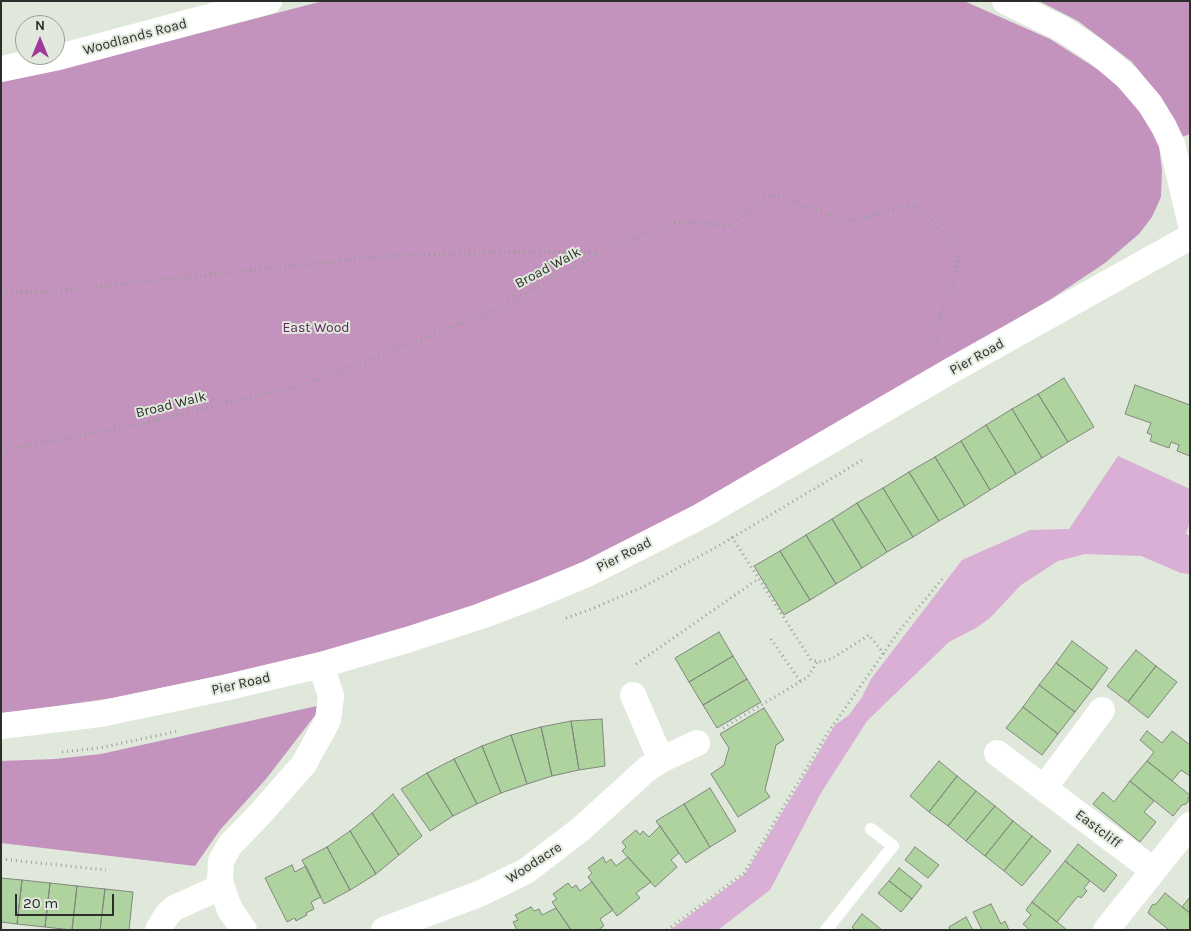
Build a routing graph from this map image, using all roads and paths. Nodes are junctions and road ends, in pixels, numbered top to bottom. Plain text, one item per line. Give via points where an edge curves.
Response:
1 (269, 1) edge
2 (1005, 1) edge
3 (1, 69) edge
4 (1190, 221) edge
5 (1190, 237) edge
6 (600, 254) junction
7 (1, 291) edge
8 (952, 370) junction
9 (1, 450) edge
10 (732, 538) dead end
11 (944, 577) dead end
12 (758, 579) junction
13 (771, 639) dead end
14 (884, 654) junction
15 (817, 662) junction
16 (321, 665) junction
17 (800, 681) junction
18 (633, 694) joint
19 (1102, 710) dead end
20 (1, 726) edge
21 (697, 743) joint
22 (997, 753) dead end
23 (661, 760) junction
24 (1044, 788) junction
25 (1190, 825) edge
26 (871, 828) dead end
27 (1, 859) edge
28 (106, 870) dead end
29 (1153, 870) junction
30 (221, 887) junction
31 (158, 930) edge
32 (244, 930) edge
33 (384, 930) edge
34 (667, 930) edge
35 (826, 930) edge
36 (1106, 930) edge

1 - 3 street, Woodlands Road via 59,57
2 - 4 street via 1064,30 1097,52 1127,77 1150,104 1172,144
5 - 8 street, Pier Road
6 - 7 path via 540,251 386,256 47,292
6 - 8 path, Broad Walk via 670,223 728,226 764,198 772,196 843,220 914,205 928,214 956,251 957,269 934,334
6 - 9 path, Broad Walk via 493,311 308,384 113,430
8 - 16 street, Pier Road via 701,516 586,574 481,616
10 - 12 path
11 - 14 path
12 - 15 path via 810,658
12 - 18 path via 624,673
13 - 17 path
14 - 15 path via 869,635 831,659
14 - 34 path via 814,753 744,873
15 - 17 path via 808,677
16 - 20 street, Pier Road via 100,714
16 - 30 street via 331,696 328,720 304,764 225,852 221,862
17 - 21 path
18 - 23 street
19 - 24 street
21 - 23 street, Woodacre
22 - 24 street, Eastcliff
23 - 33 street, Woodacre via 565,843 526,871 479,894
24 - 29 street, Eastcliff
25 - 29 street
26 - 35 lane via 893,846
27 - 28 path
29 - 36 street
30 - 31 street via 174,908
30 - 32 street via 230,910

